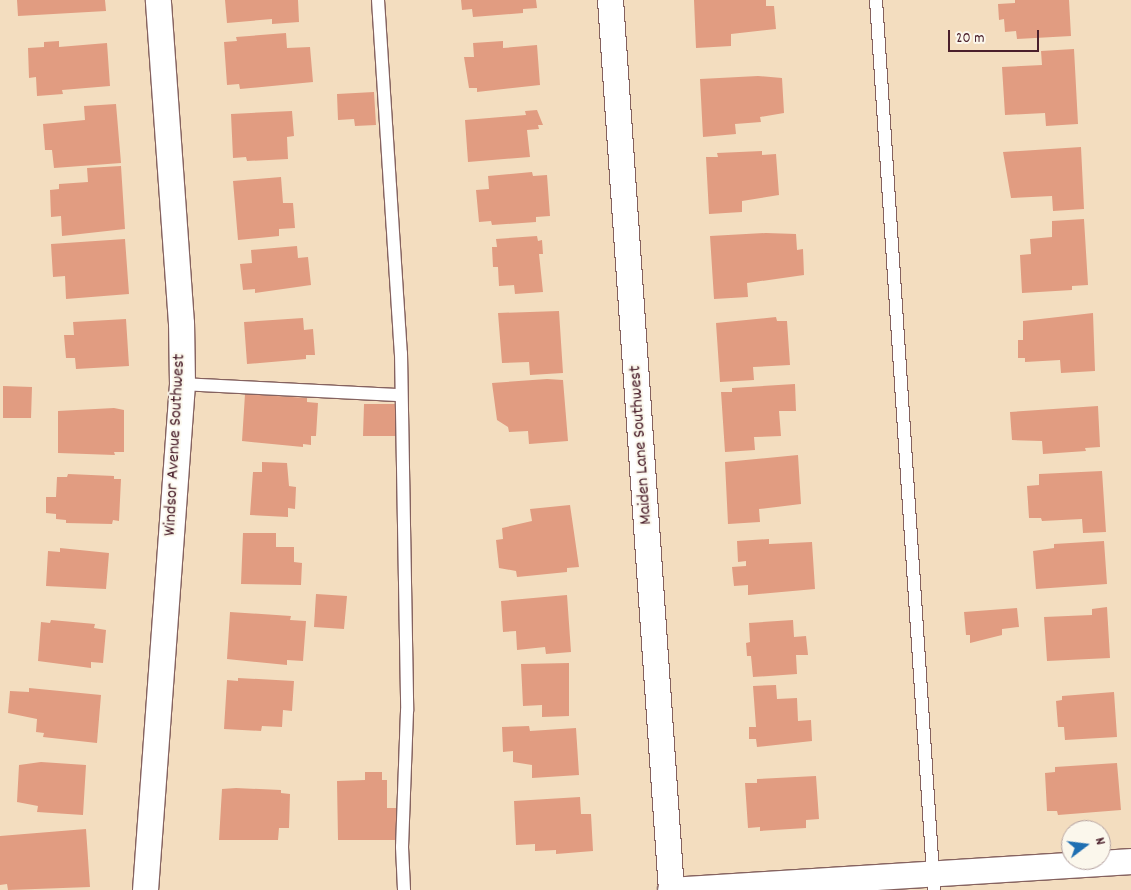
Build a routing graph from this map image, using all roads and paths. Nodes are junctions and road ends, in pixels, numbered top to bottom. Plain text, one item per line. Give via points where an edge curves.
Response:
1 (158, 0) edge
2 (378, 0) edge
3 (610, 0) edge
4 (876, 0) edge
5 (182, 384) junction
6 (402, 395) junction
7 (1131, 861) edge
8 (933, 881) edge
9 (145, 890) edge
10 (404, 890) edge
11 (671, 890) edge

1 - 5 street, Windsor Avenue Southwest via 181,323
2 - 6 lane
3 - 11 street, Maiden Lane Southwest
4 - 8 lane
5 - 6 lane
5 - 9 street, Windsor Avenue Southwest
6 - 10 lane via 407,712 402,847
7 - 8 street
8 - 11 street

